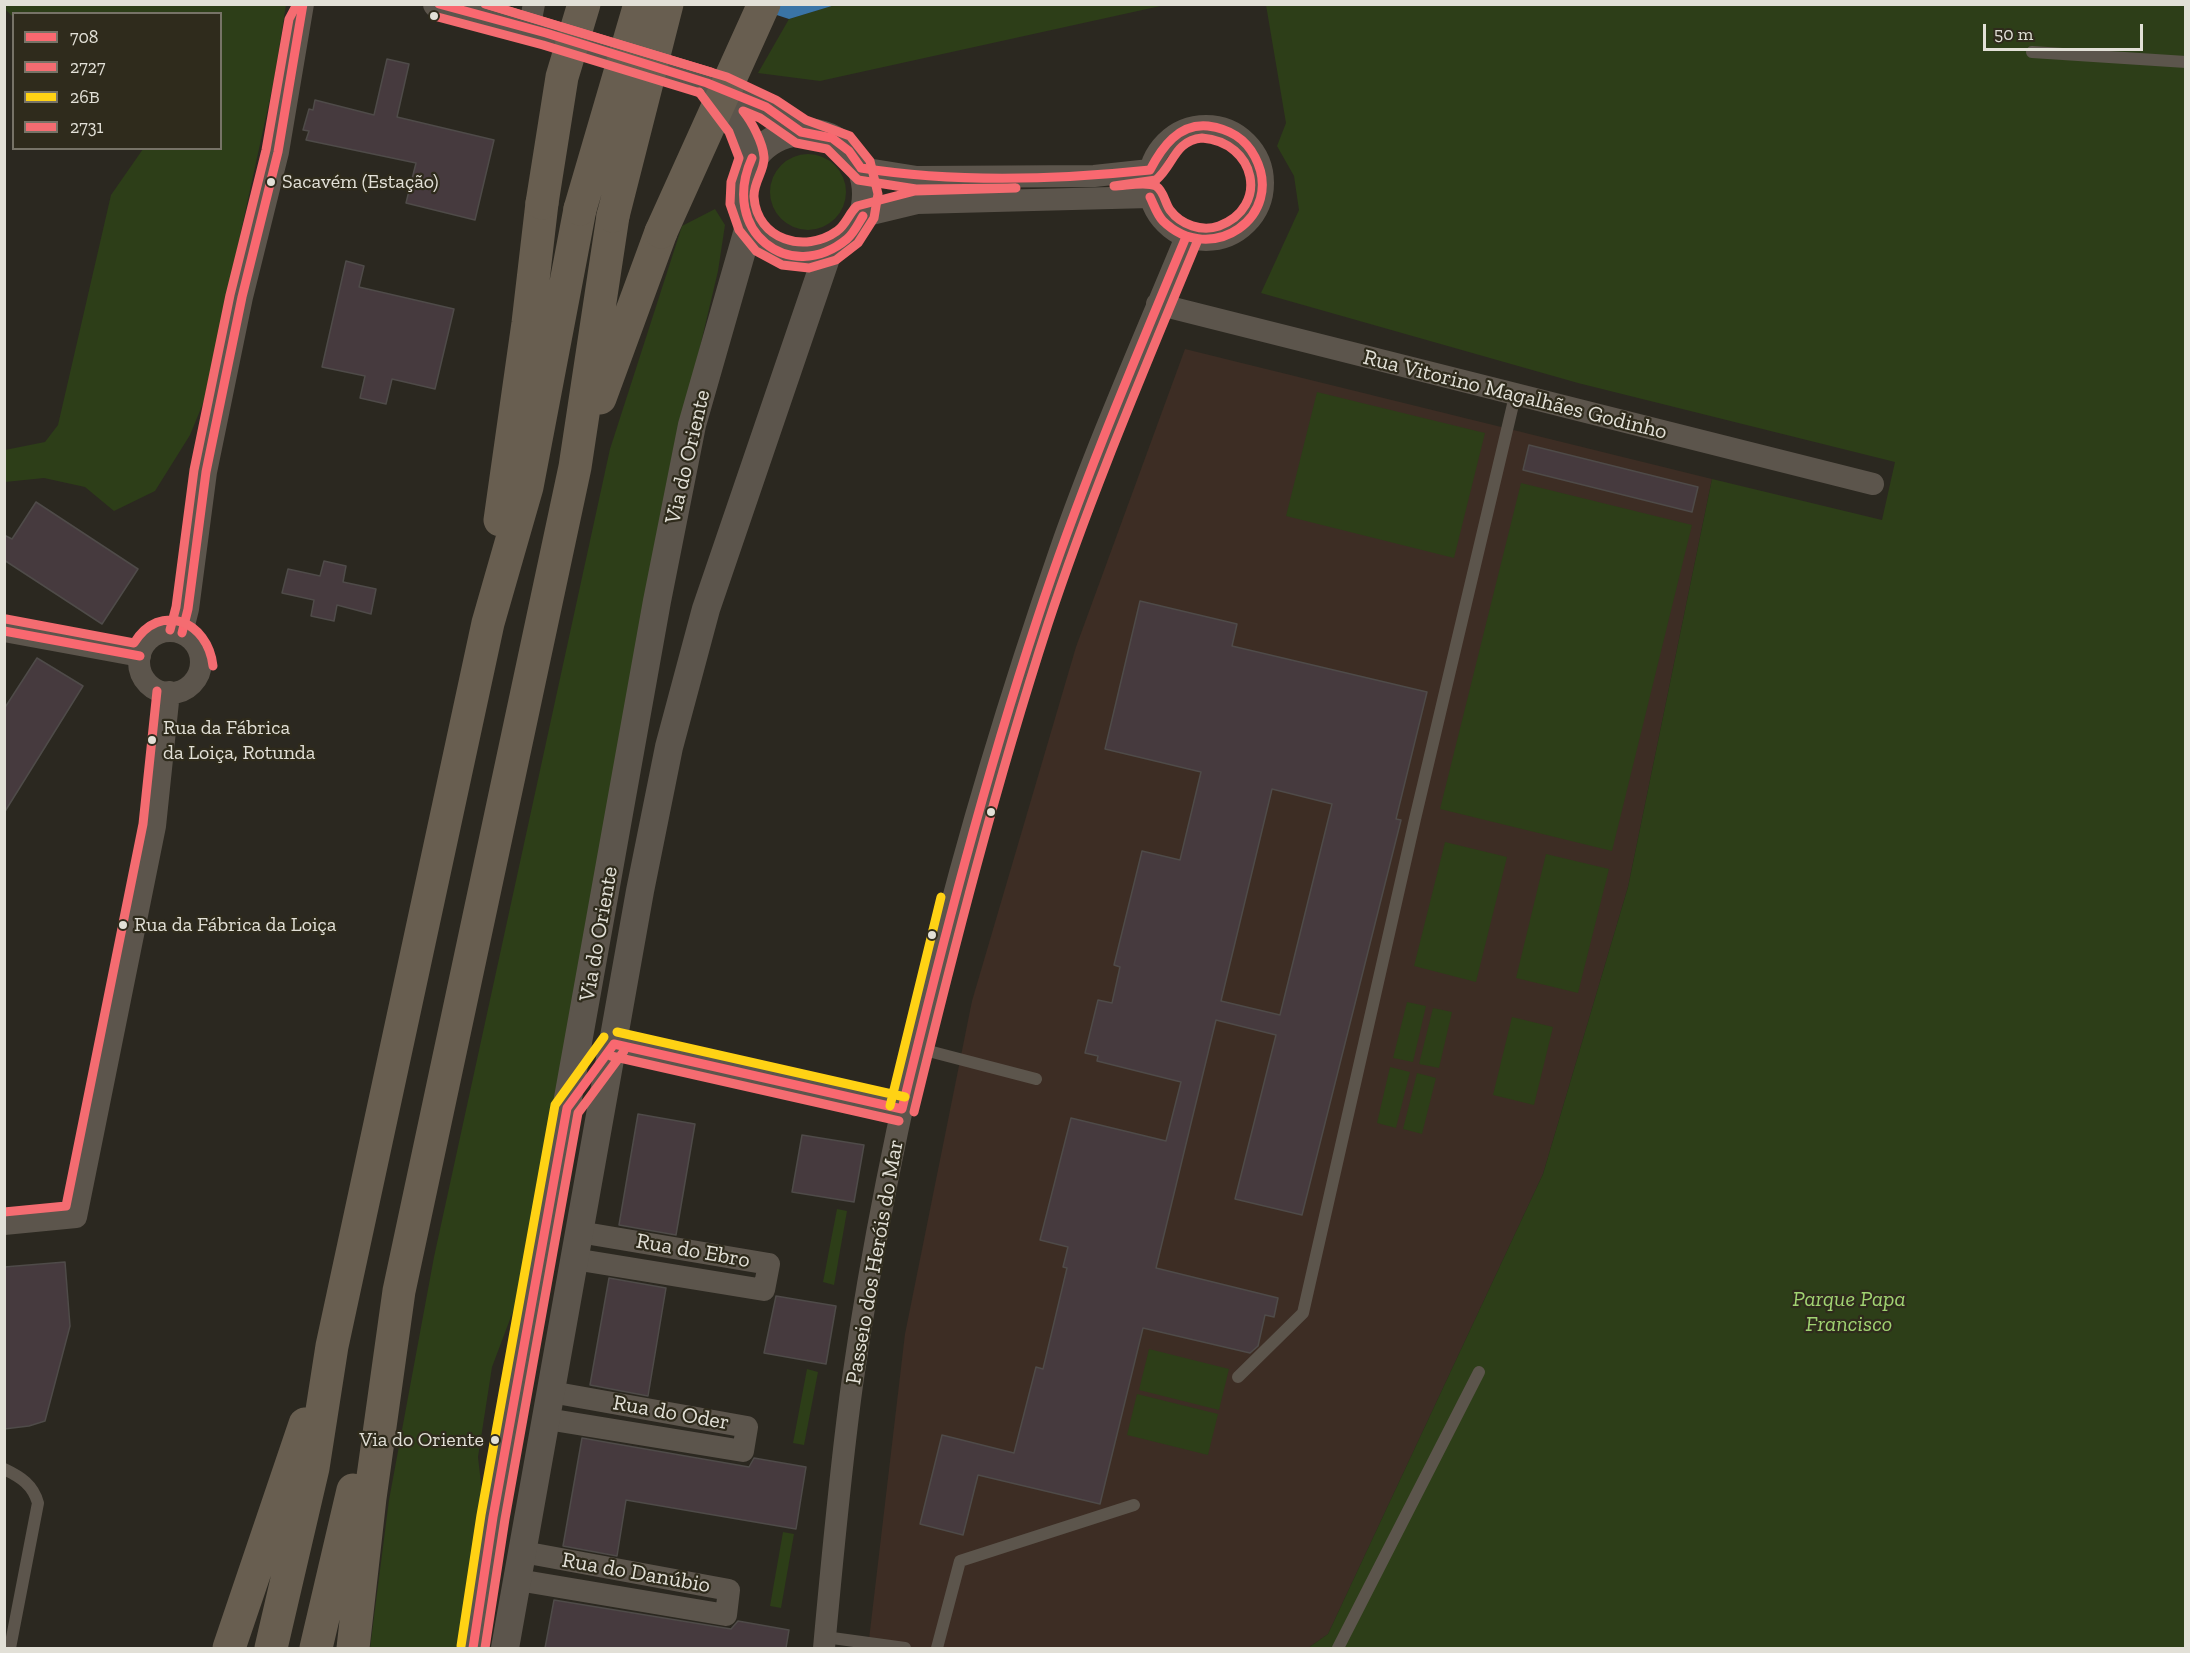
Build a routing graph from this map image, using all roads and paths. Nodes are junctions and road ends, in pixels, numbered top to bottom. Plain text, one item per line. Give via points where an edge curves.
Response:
1 (437, 4) edge
2 (584, 4) edge
3 (640, 4) edge
4 (667, 4) edge
5 (764, 4) edge
6 (305, 10) edge
7 (532, 17) edge
8 (2032, 52) dead end
9 (2186, 62) edge
10 (707, 82) junction
11 (801, 132) junction
12 (752, 158) junction
13 (861, 168) junction
14 (1150, 170) junction
15 (1150, 197) junction
16 (862, 216) junction
17 (749, 226) junction
18 (1186, 237) junction
19 (828, 252) junction
20 (1157, 304) junction
21 (1515, 396) junction
22 (575, 467) junction
23 (1874, 484) dead end
24 (488, 623) junction
25 (4, 631) edge
26 (182, 633) junction
27 (140, 656) junction
28 (169, 692) junction
29 (591, 978) junction
30 (614, 1044) junction
31 (917, 1048) junction
32 (1036, 1079) dead end
33 (567, 1107) junction
34 (902, 1109) junction
35 (4, 1224) edge
36 (579, 1232) junction
37 (574, 1259) junction
38 (332, 1346) junction
39 (1479, 1372) dead end
40 (1238, 1377) dead end
41 (386, 1392) junction
42 (549, 1406) junction
43 (4, 1469) edge
44 (1134, 1505) dead end
45 (521, 1566) junction
46 (824, 1643) edge
47 (10, 1648) edge
48 (229, 1648) edge
49 (271, 1648) edge
50 (316, 1648) edge
51 (353, 1648) edge
52 (473, 1648) edge
53 (505, 1648) edge
54 (905, 1648) edge
55 (937, 1648) edge
56 (1338, 1648) edge

1 - 7 street
2 - 24 highway, bridge via 562,77 542,203
3 - 24 highway, bridge via 580,209 527,487
4 - 22 highway, bridge via 613,216
5 - 22 highway, bridge via 661,232
6 - 26 street via 279,146 242,297 206,472
7 - 10 street
8 - 9 lane
10 - 11 street via 766,108
10 - 12 street via 740,126
11 - 12 street via 782,135
11 - 13 street via 832,138 849,151
12 - 17 street via 742,180 741,204
13 - 14 street via 917,177 1095,176
13 - 16 street via 866,192
14 - 15 street
14 - 18 street via 1160,149 1177,134 1199,126 1222,128 1243,139 1258,157 1264,180 1261,203 1249,222 1231,236 1209,241
15 - 16 street via 917,203
15 - 18 street via 1163,222
16 - 19 street via 849,238
17 - 19 street via 764,243 784,254 806,257
17 - 29 street, Via do Oriente via 692,425
18 - 20 street, Passeio dos Heróis do Mar
19 - 30 street, Via do Oriente via 706,609 669,747
20 - 21 street, Rua Vitorino Magalhães Godinho
20 - 31 street, Passeio dos Heróis do Mar via 1060,550 973,828
21 - 23 street, Rua Vitorino Magalhães Godinho
21 - 40 lane via 1303,1313
22 - 41 highway via 399,1291
24 - 38 highway
25 - 27 street
26 - 27 street via 160,632 143,646
26 - 28 street via 198,647 201,668 189,686
27 - 28 street via 149,685
28 - 35 street via 155,826 76,1217
29 - 30 street
29 - 33 street, Via do Oriente
30 - 33 street
30 - 34 street
30 - 36 street, Via do Oriente
31 - 32 lane
31 - 34 street, Passeio dos Heróis do Mar
33 - 52 street, Via do Oriente
34 - 46 street, Passeio dos Heróis do Mar via 852,1386
36 - 37 street, Via do Oriente
36 - 37 street, Rua do Ebro via 769,1264 764,1290
37 - 42 street, Via do Oriente
38 - 48 highway
38 - 49 highway via 313,1468
39 - 56 lane
41 - 50 highway via 358,1472
41 - 51 highway
42 - 42 street, Rua do Oder via 743,1451 747,1427
42 - 45 street, Via do Oriente
43 - 47 lane via 18,1475 34,1490 38,1503
44 - 55 lane via 960,1561
45 - 45 street, Rua do Danúbio via 726,1615 729,1590
45 - 53 street, Via do Oriente
46 - 54 lane

